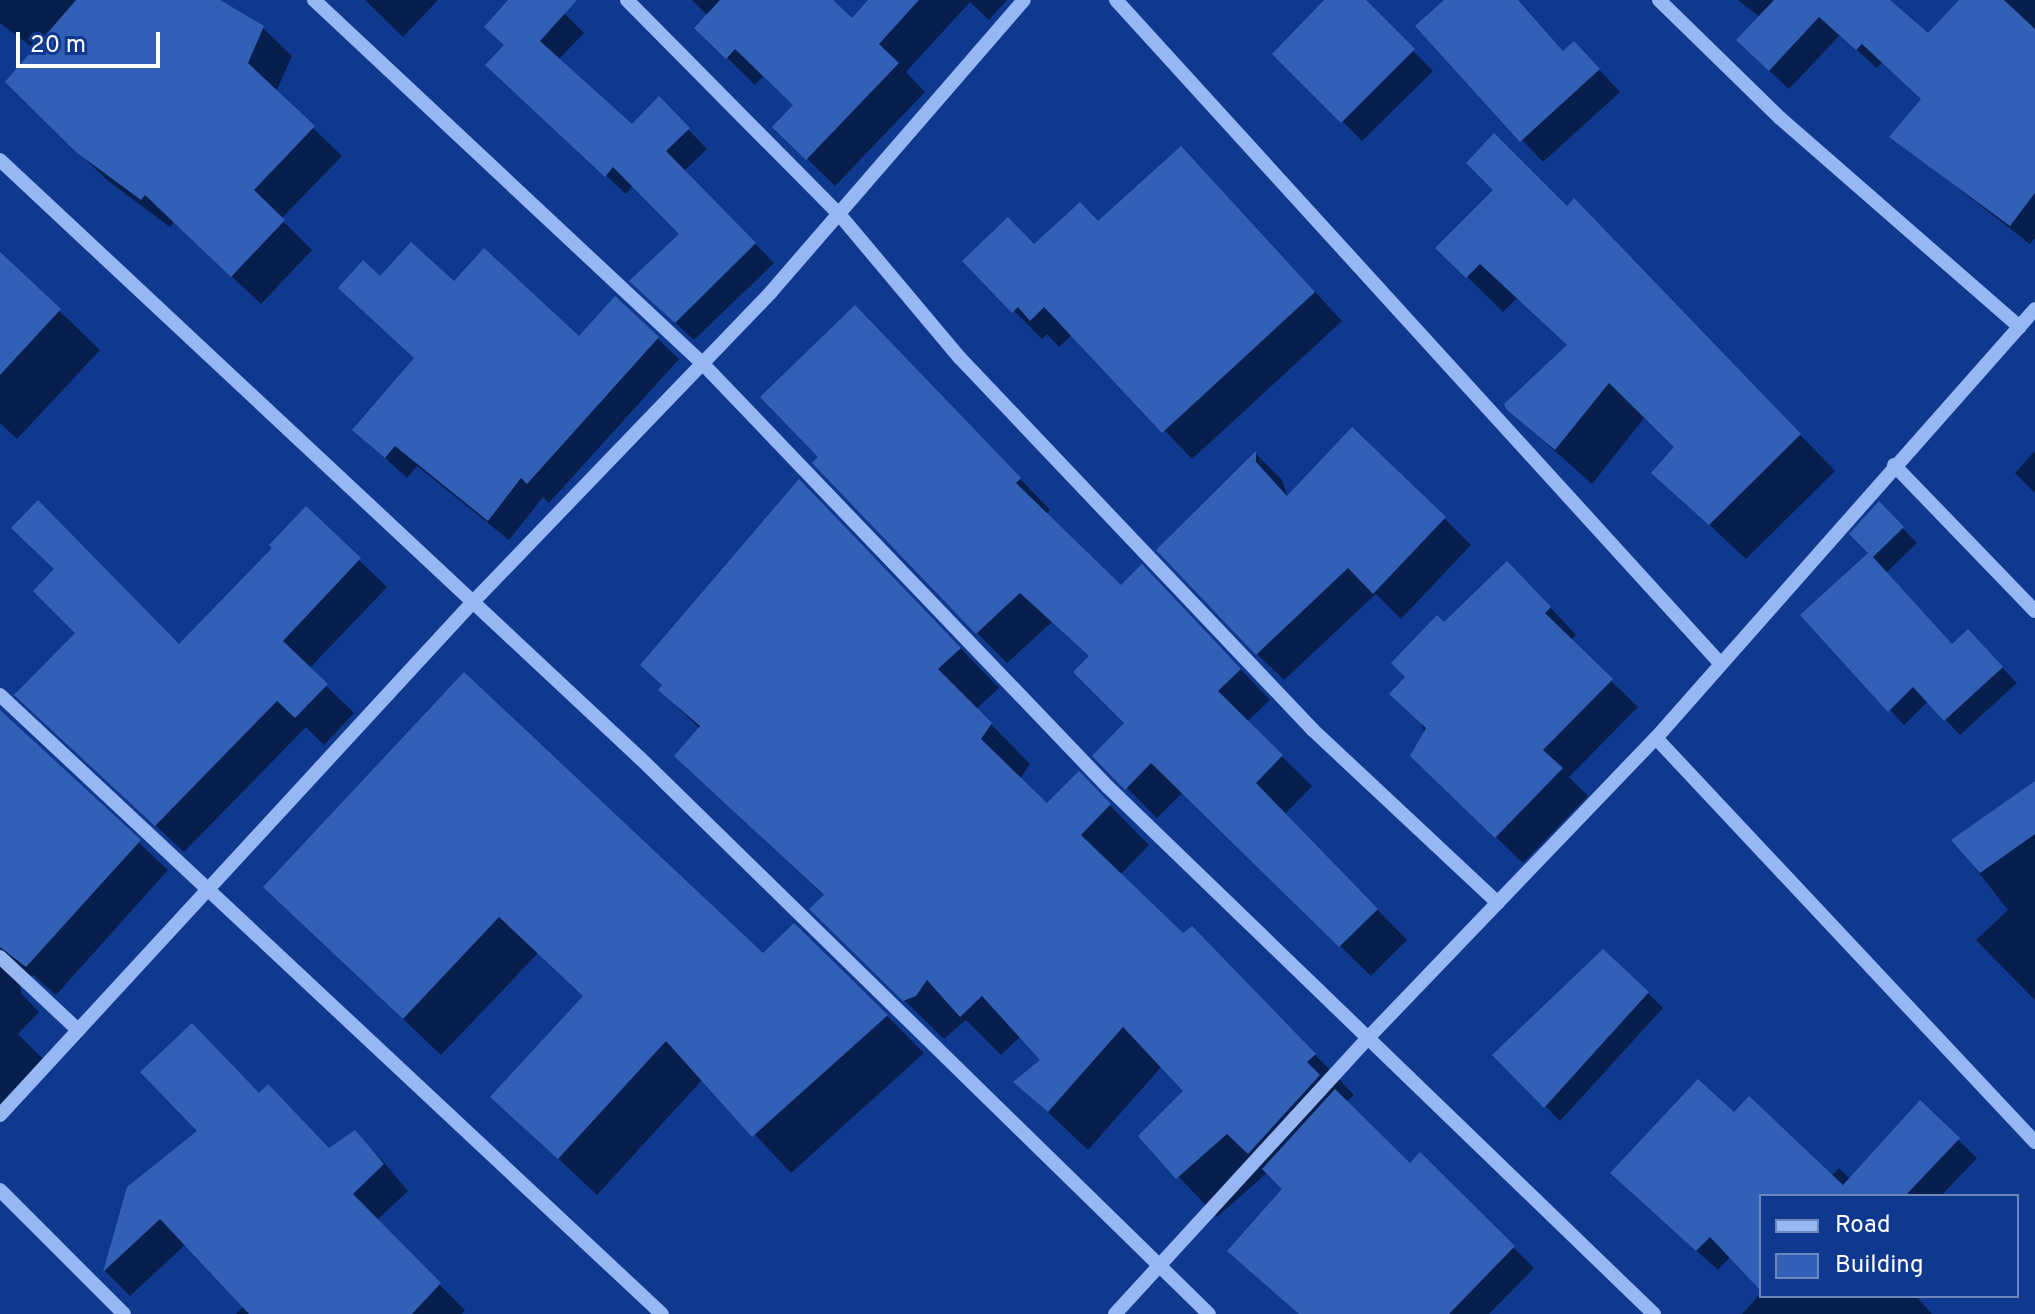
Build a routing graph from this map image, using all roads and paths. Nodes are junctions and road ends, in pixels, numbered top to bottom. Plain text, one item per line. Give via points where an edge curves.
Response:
1 (314, 0) edge
2 (627, 0) edge
3 (1024, 0) edge
4 (1116, 0) edge
5 (1659, 0) edge
6 (0, 160) edge
7 (839, 214) junction
8 (2035, 309) edge
9 (2020, 327) junction
10 (703, 364) junction
11 (1894, 465) junction
12 (471, 604) junction
13 (2035, 611) edge
14 (1720, 663) junction
15 (0, 695) edge
16 (1656, 738) junction
17 (207, 891) junction
18 (1498, 903) junction
19 (0, 957) edge
20 (78, 1030) junction
21 (1366, 1040) junction
22 (0, 1115) edge
23 (2035, 1142) edge
24 (0, 1190) edge
25 (1160, 1266) junction
26 (124, 1314) edge
27 (662, 1314) edge
28 (1115, 1314) edge
29 (1209, 1314) edge
30 (1654, 1314) edge

1 - 10 street
2 - 7 street
3 - 7 street
4 - 14 street
5 - 9 street via 1780,118
6 - 12 street via 257,395
7 - 10 street
7 - 18 street via 960,358 1313,730
8 - 9 street
9 - 11 street
10 - 12 street
10 - 21 street via 1108,787
11 - 13 street
11 - 14 street
12 - 17 street
12 - 25 street via 641,759
14 - 16 street
15 - 17 street
16 - 18 street
16 - 23 street
17 - 20 street
17 - 27 street
18 - 21 street
19 - 20 street
20 - 22 street
21 - 25 street
21 - 30 street
24 - 26 street
25 - 28 street
25 - 29 street

